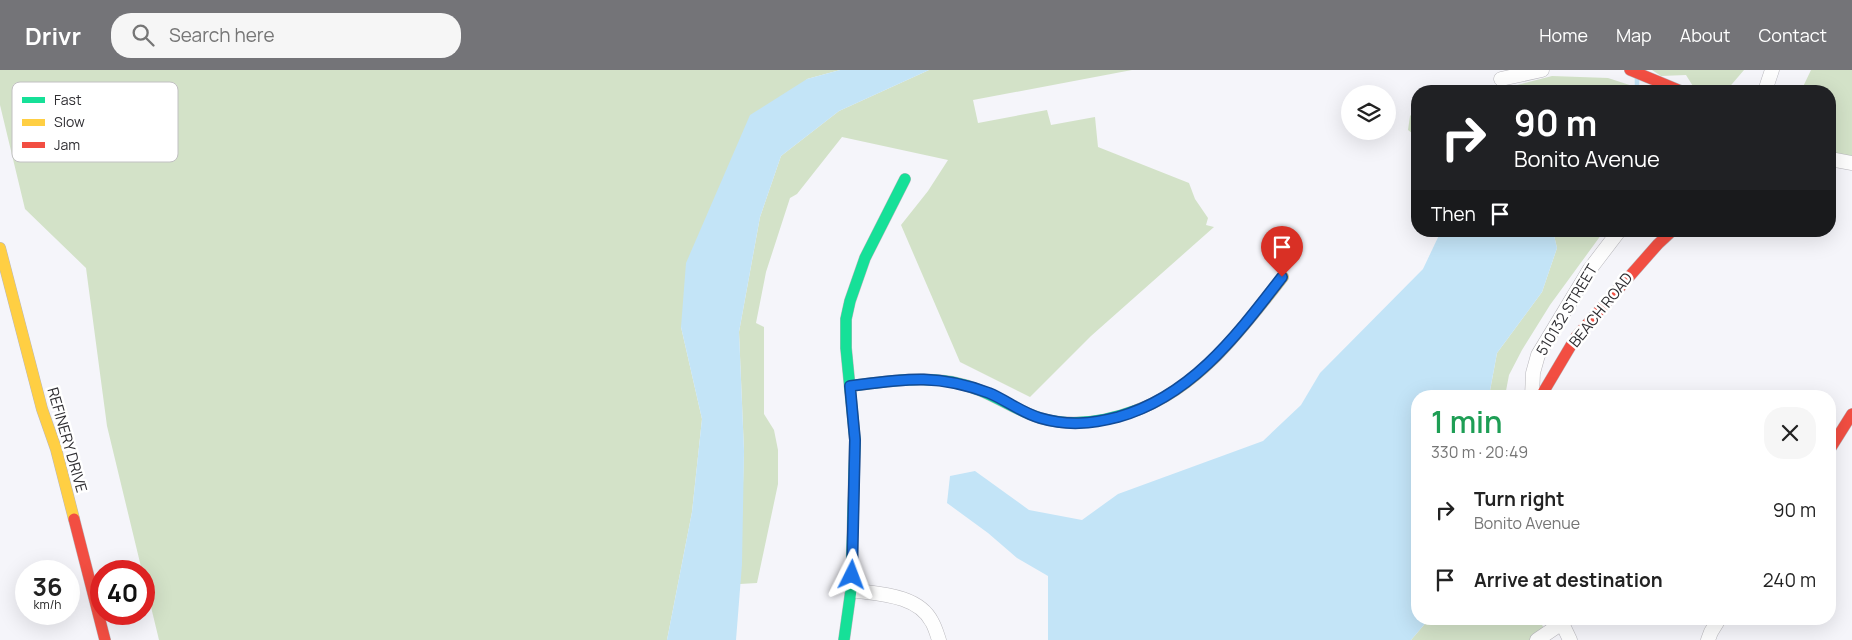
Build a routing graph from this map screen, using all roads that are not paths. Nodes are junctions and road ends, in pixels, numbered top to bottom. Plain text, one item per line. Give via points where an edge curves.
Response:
1 (1542, 70) edge
2 (1630, 70) edge
3 (1772, 70) edge
4 (1501, 78) dead end
5 (1665, 85) edge
6 (1767, 85) edge
7 (1836, 160) edge
8 (1852, 163) edge
9 (905, 178) dead end
10 (1615, 237) edge
11 (1666, 237) edge
12 (0, 248) edge
13 (1282, 277) dead end
14 (5, 290) edge
15 (850, 386) junction
16 (1532, 390) edge
17 (1545, 390) edge
18 (1852, 414) edge
19 (1836, 439) edge
20 (851, 590) junction
21 (1556, 625) edge
22 (1563, 625) edge
23 (1715, 625) edge
24 (105, 640) edge
25 (844, 640) edge
26 (939, 640) edge
27 (1537, 640) edge
28 (1570, 640) edge
29 (1708, 640) edge

1 - 4 street
2 - 5 street
3 - 6 street
7 - 8 street
9 - 15 street via 866,258 850,301 845,332
10 - 16 street, 510132 STREET via 1590,270 1538,355
11 - 17 street, BEACH ROAD via 1576,337
12 - 14 street, REFINERY DRIVE
13 - 15 street via 1226,347 1195,376 1158,400 1099,422 1059,423 1038,418 990,394 946,381 924,378
14 - 24 street, REFINERY DRIVE via 56,449
15 - 20 street via 855,440
18 - 19 street
20 - 25 street
20 - 26 street via 903,599 918,606 932,620
21 - 27 street
22 - 28 street
23 - 29 street

